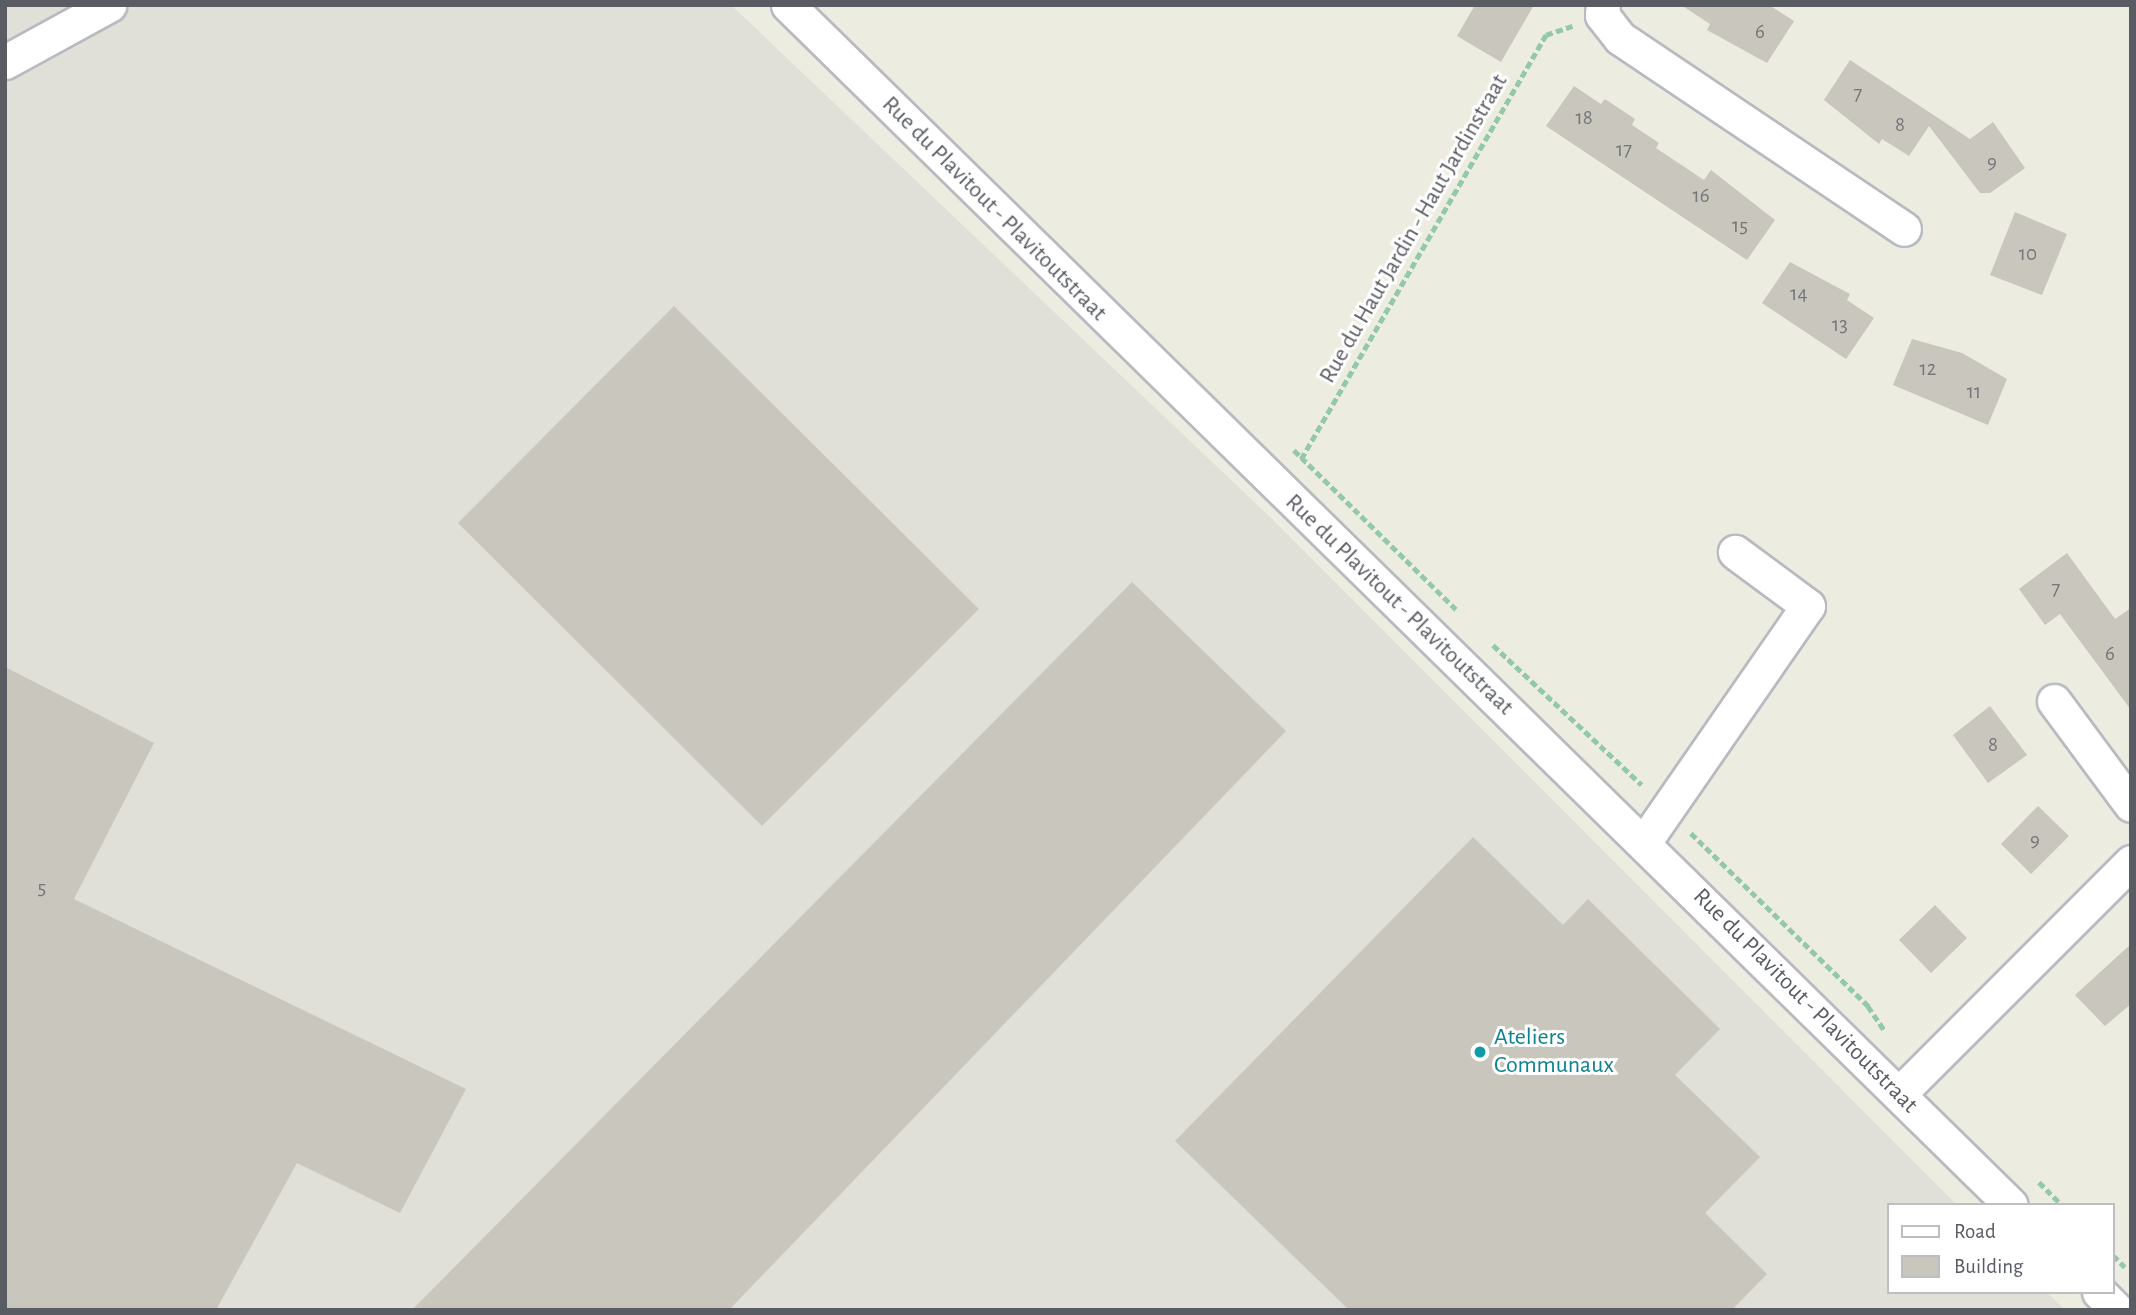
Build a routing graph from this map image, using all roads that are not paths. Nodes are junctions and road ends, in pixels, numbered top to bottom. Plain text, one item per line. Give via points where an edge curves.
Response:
1 (109, 5) edge
2 (788, 5) edge
3 (1603, 10) edge
4 (5, 62) edge
5 (1904, 229) dead end
6 (1735, 552) dead end
7 (2054, 701) dead end
8 (2131, 805) edge
9 (1645, 841) junction
10 (2131, 862) edge
11 (1899, 1094) junction
12 (2009, 1203) edge
13 (2101, 1294) edge
14 (2117, 1310) edge

1 - 4 street
2 - 9 street, Rue du Plavitout - Plavitoutstraat via 1282,492
3 - 5 street via 1620,38
6 - 9 street via 1808,606
7 - 8 street
9 - 11 street, Rue du Plavitout - Plavitoutstraat
10 - 11 street
11 - 12 street, Rue du Plavitout - Plavitoutstraat
13 - 14 street

